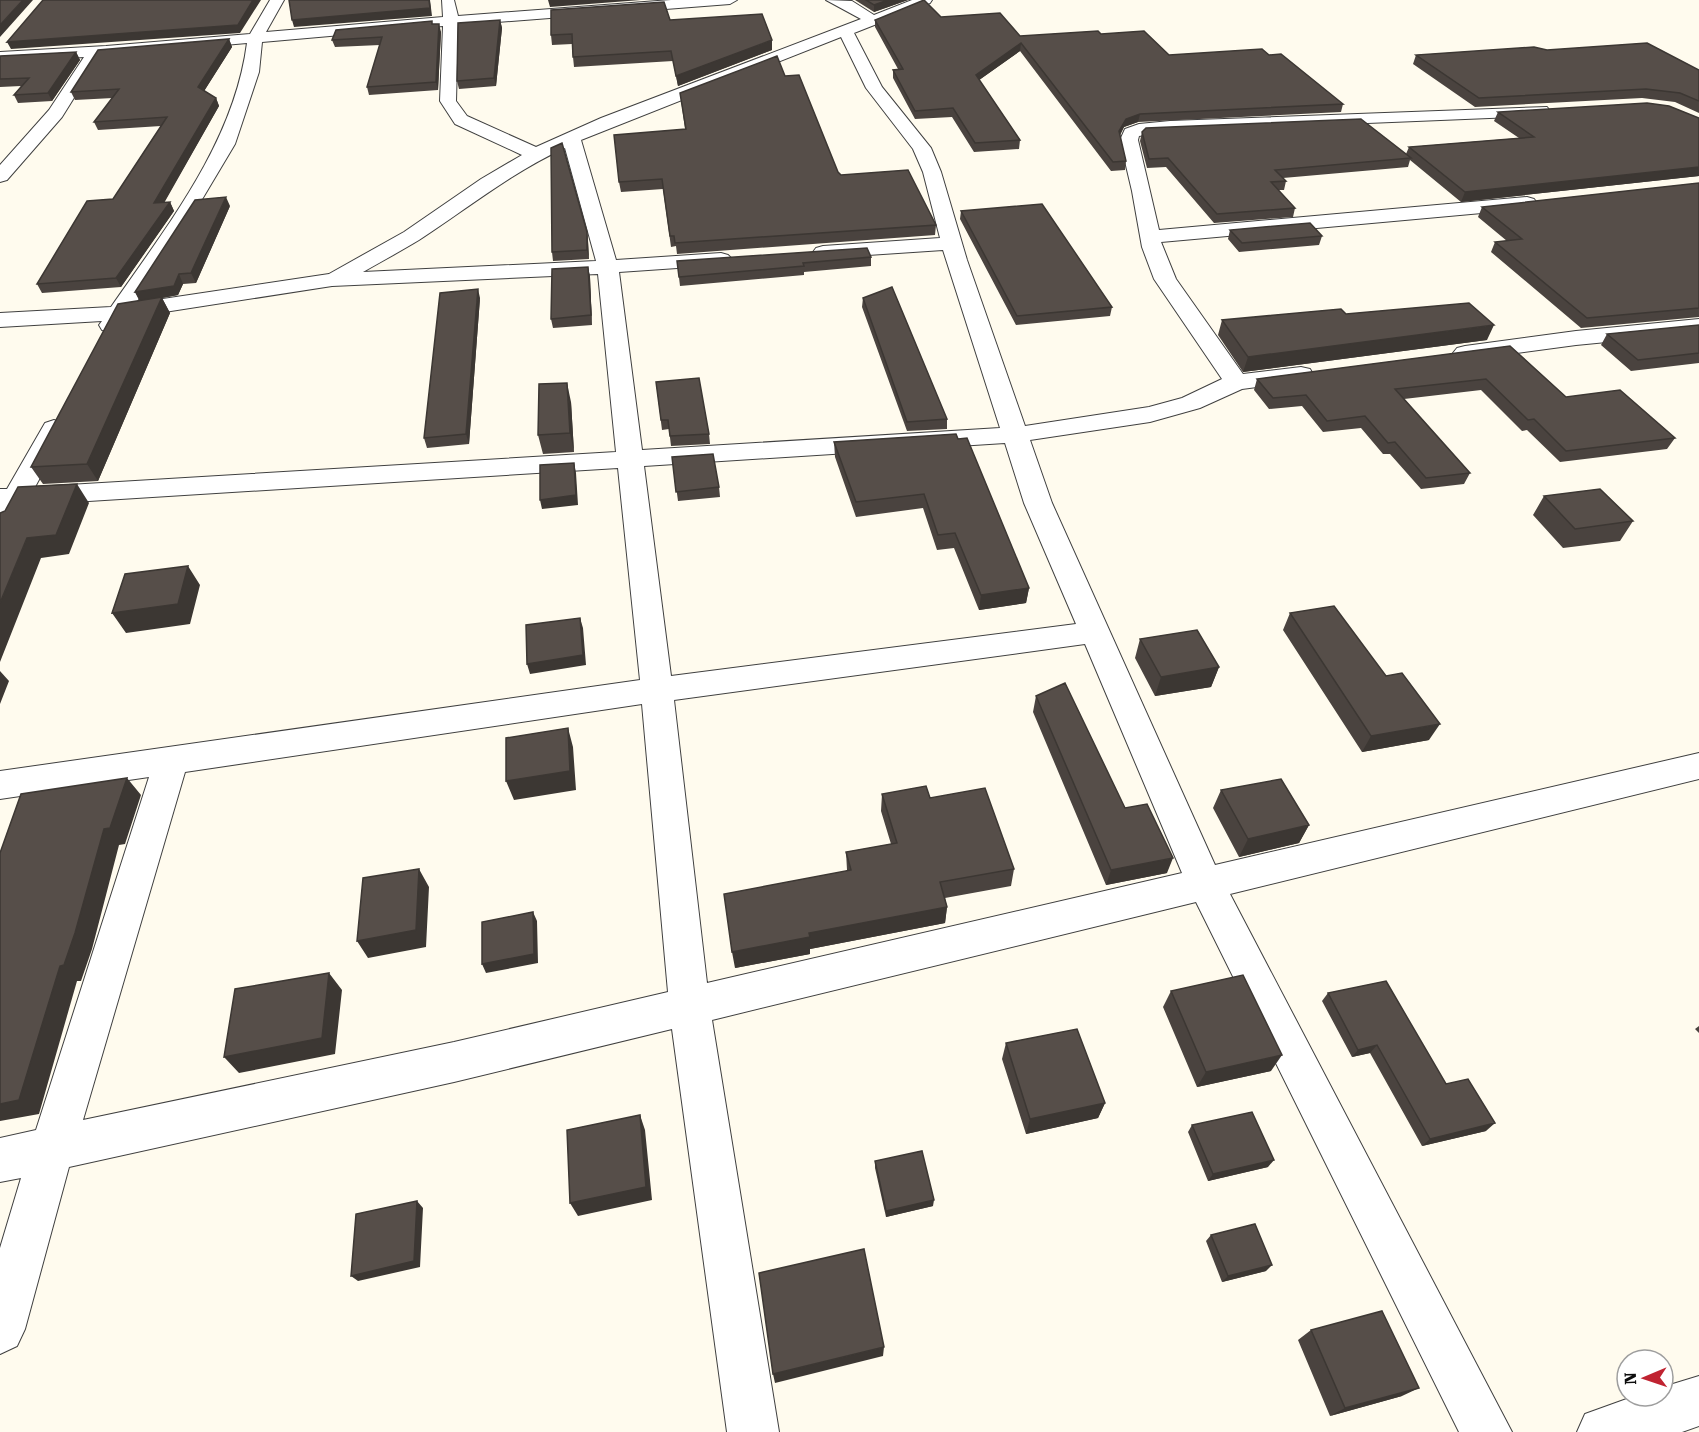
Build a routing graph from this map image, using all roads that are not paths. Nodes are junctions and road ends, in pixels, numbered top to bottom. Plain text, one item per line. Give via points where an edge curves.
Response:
1 (277, 0) edge
2 (448, 0) edge
3 (730, 0) edge
4 (925, 0) edge
5 (850, 16) edge
6 (451, 21) junction
7 (255, 38) junction
8 (95, 52) junction
9 (0, 57) edge
10 (1555, 110) edge
11 (571, 138) junction
12 (536, 154) junction
13 (0, 176) edge
14 (1550, 200) edge
15 (1150, 237) junction
16 (952, 243) junction
17 (798, 254) edge
18 (738, 258) edge
19 (608, 267) junction
20 (332, 280) junction
21 (117, 313) junction
22 (0, 320) edge
23 (1699, 326) edge
24 (100, 344) edge
25 (1446, 355) edge
26 (1328, 370) edge
27 (1236, 382) junction
28 (67, 405) edge
29 (1015, 435) junction
30 (629, 458) junction
31 (8, 498) edge
32 (0, 526) edge
33 (1096, 632) junction
34 (657, 690) junction
35 (171, 760) junction
36 (1699, 766) edge
37 (0, 785) edge
38 (1204, 883) junction
39 (689, 1005) junction
40 (52, 1149) junction
41 (0, 1160) edge
42 (0, 1329) edge
43 (1699, 1401) edge
44 (753, 1432) edge
45 (1486, 1432) edge
46 (1603, 1432) edge

1 - 7 street
2 - 6 street
3 - 6 street
4 - 5 street
5 - 11 street
5 - 16 street via 874,88 922,148
6 - 7 street
6 - 12 street via 448,101 461,120
7 - 8 street
7 - 21 street via 251,72 226,144
8 - 9 street
8 - 13 street via 56,113
10 - 15 street via 1139,129 1131,133 1129,140
11 - 12 street
11 - 19 street
12 - 20 street via 411,236
14 - 15 street
15 - 27 street via 1165,279
16 - 17 street
16 - 29 street
18 - 19 street
19 - 20 street
19 - 30 street
20 - 21 street
21 - 22 street
21 - 24 street
23 - 25 street
26 - 27 street
27 - 29 street via 1191,403 1150,414
28 - 31 street
29 - 30 street
29 - 33 street via 1038,503
30 - 31 street
30 - 34 street
31 - 32 street
33 - 34 street
33 - 38 street
34 - 35 street
34 - 39 street
35 - 37 street
35 - 40 street
36 - 38 street
38 - 39 street
38 - 45 street
39 - 40 street via 454,1062
39 - 44 street
40 - 41 street
40 - 42 street
43 - 46 street

